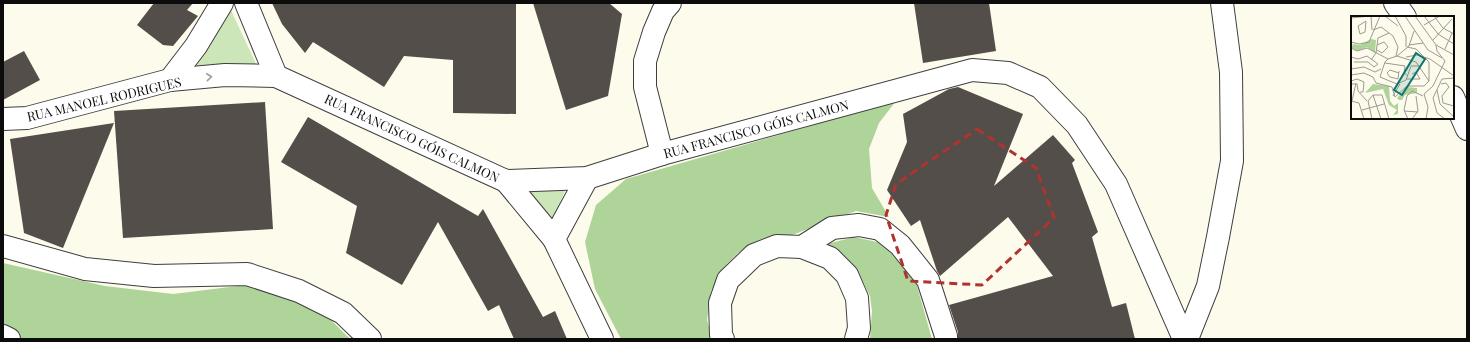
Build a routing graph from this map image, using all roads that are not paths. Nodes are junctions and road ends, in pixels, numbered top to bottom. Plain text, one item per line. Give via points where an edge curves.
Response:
1 (222, 3) edge
2 (246, 3) edge
3 (670, 3) edge
4 (1222, 3) edge
5 (1395, 3) edge
6 (1404, 16) edge
7 (276, 76) junction
8 (170, 80) junction
9 (1454, 99) edge
10 (3, 119) edge
11 (1467, 128) edge
12 (662, 154) junction
13 (587, 178) junction
14 (506, 181) junction
15 (554, 239) junction
16 (3, 246) edge
17 (802, 246) junction
18 (3, 336) edge
19 (9, 339) edge
20 (370, 339) edge
21 (602, 339) edge
22 (723, 339) edge
23 (856, 339) edge
24 (946, 339) edge
25 (1184, 339) edge
26 (1187, 339) edge

1 - 8 street via 196,46
2 - 7 street
3 - 12 street via 654,32 645,61 645,87
4 - 26 street via 1231,72 1232,161 1208,286
5 - 6 street
8 -> 7 street, RUA MANOEL RODRIGUES via 225,75
7 - 14 street, RUA FRANCISCO GÓIS CALMON
8 - 10 street, RUA MANOEL RODRIGUES via 27,118
9 - 11 street
12 - 13 street, RUA FRANCISCO GÓIS CALMON
12 - 25 street, RUA FRANCISCO GÓIS CALMON via 972,70 1008,73 1040,87 1077,125 1116,184
13 - 14 street, RUA FRANCISCO GÓIS CALMON
13 - 15 street
14 - 15 street
15 - 21 street
16 - 20 street via 85,269 154,276 247,274 299,291 344,313
17 - 22 street via 777,246 754,255 728,280 720,303
17 - 23 street via 830,258 847,275 857,298 859,328
17 - 24 street via 832,228 858,225 880,229 900,245 928,280
18 - 19 street

